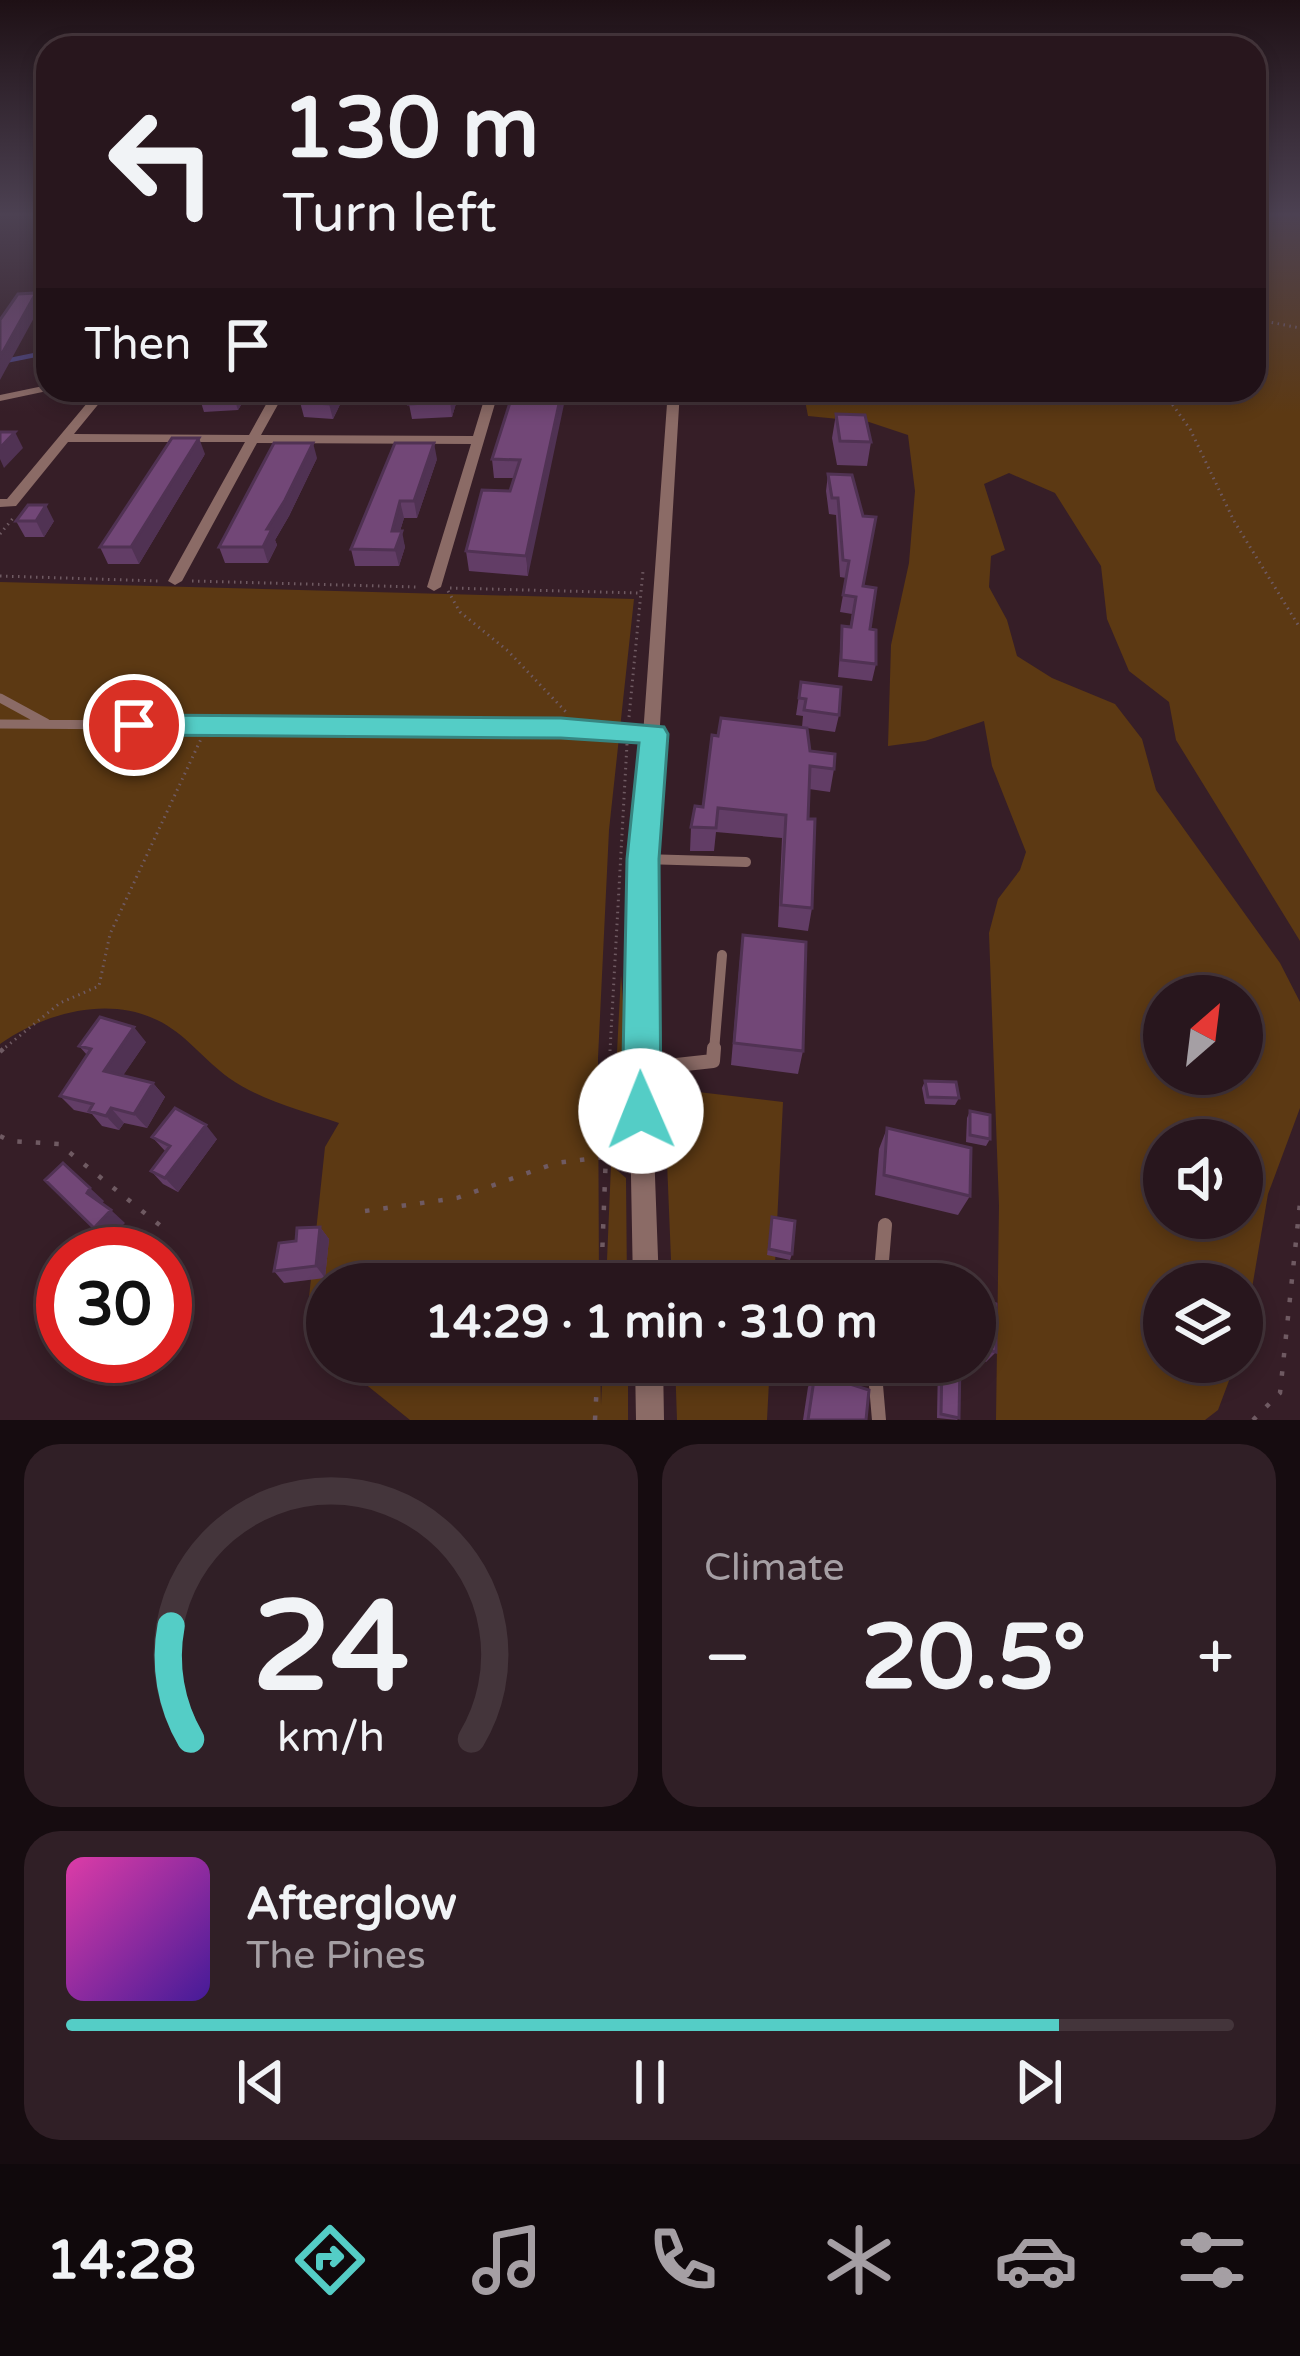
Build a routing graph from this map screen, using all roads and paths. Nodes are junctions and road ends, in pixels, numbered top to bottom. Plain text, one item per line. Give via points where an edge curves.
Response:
1 (1266, 322) edge
2 (1300, 328) edge
3 (36, 390) edge
4 (0, 398) edge
5 (94, 402) edge
6 (273, 402) edge
7 (489, 402) edge
8 (673, 402) edge
9 (1171, 402) edge
10 (65, 438) junction
11 (253, 438) junction
12 (478, 440) junction
13 (0, 502) edge
14 (646, 554) dead end
15 (0, 576) edge
16 (175, 581) junction
17 (440, 587) junction
18 (640, 593) junction
19 (1300, 628) edge
20 (0, 698) edge
21 (0, 724) edge
22 (51, 725) junction
23 (207, 725) junction
24 (585, 730) junction
25 (628, 732) junction
26 (654, 734) junction
27 (643, 859) junction
28 (746, 862) dead end
29 (722, 955) dead end
30 (0, 1052) edge
31 (640, 1069) junction
32 (0, 1136) edge
33 (605, 1157) junction
34 (1300, 1202) edge
35 (365, 1211) dead end
36 (885, 1225) dead end
37 (162, 1227) dead end
38 (602, 1263) edge
39 (645, 1263) edge
40 (882, 1263) edge
41 (597, 1383) edge
42 (649, 1383) edge
43 (876, 1383) edge
44 (595, 1420) edge
45 (650, 1420) edge
46 (879, 1420) edge
47 (1252, 1420) edge

1 - 2 path
3 - 4 street
5 - 10 street
6 - 11 street
7 - 12 street
8 - 26 street
9 - 19 path
10 - 11 street
10 - 13 street via 10,503
11 - 12 street
11 - 16 street
12 - 17 street
14 - 18 path
15 - 16 path
16 - 17 path
17 - 18 path
17 - 24 path
18 - 25 path
20 - 22 lane
21 - 22 lane
22 - 23 lane
23 - 24 lane
23 - 30 path via 110,934 99,986 60,1003
24 - 25 lane
25 - 26 lane
25 - 33 path
26 - 27 street
27 - 28 lane
27 - 31 street
29 - 31 lane via 713,1061
31 - 39 street
32 - 37 path via 59,1144
33 - 35 path via 556,1163 457,1198
33 - 38 path
34 - 47 path via 1280,1393
36 - 40 lane
41 - 44 path
42 - 45 street
43 - 46 lane

